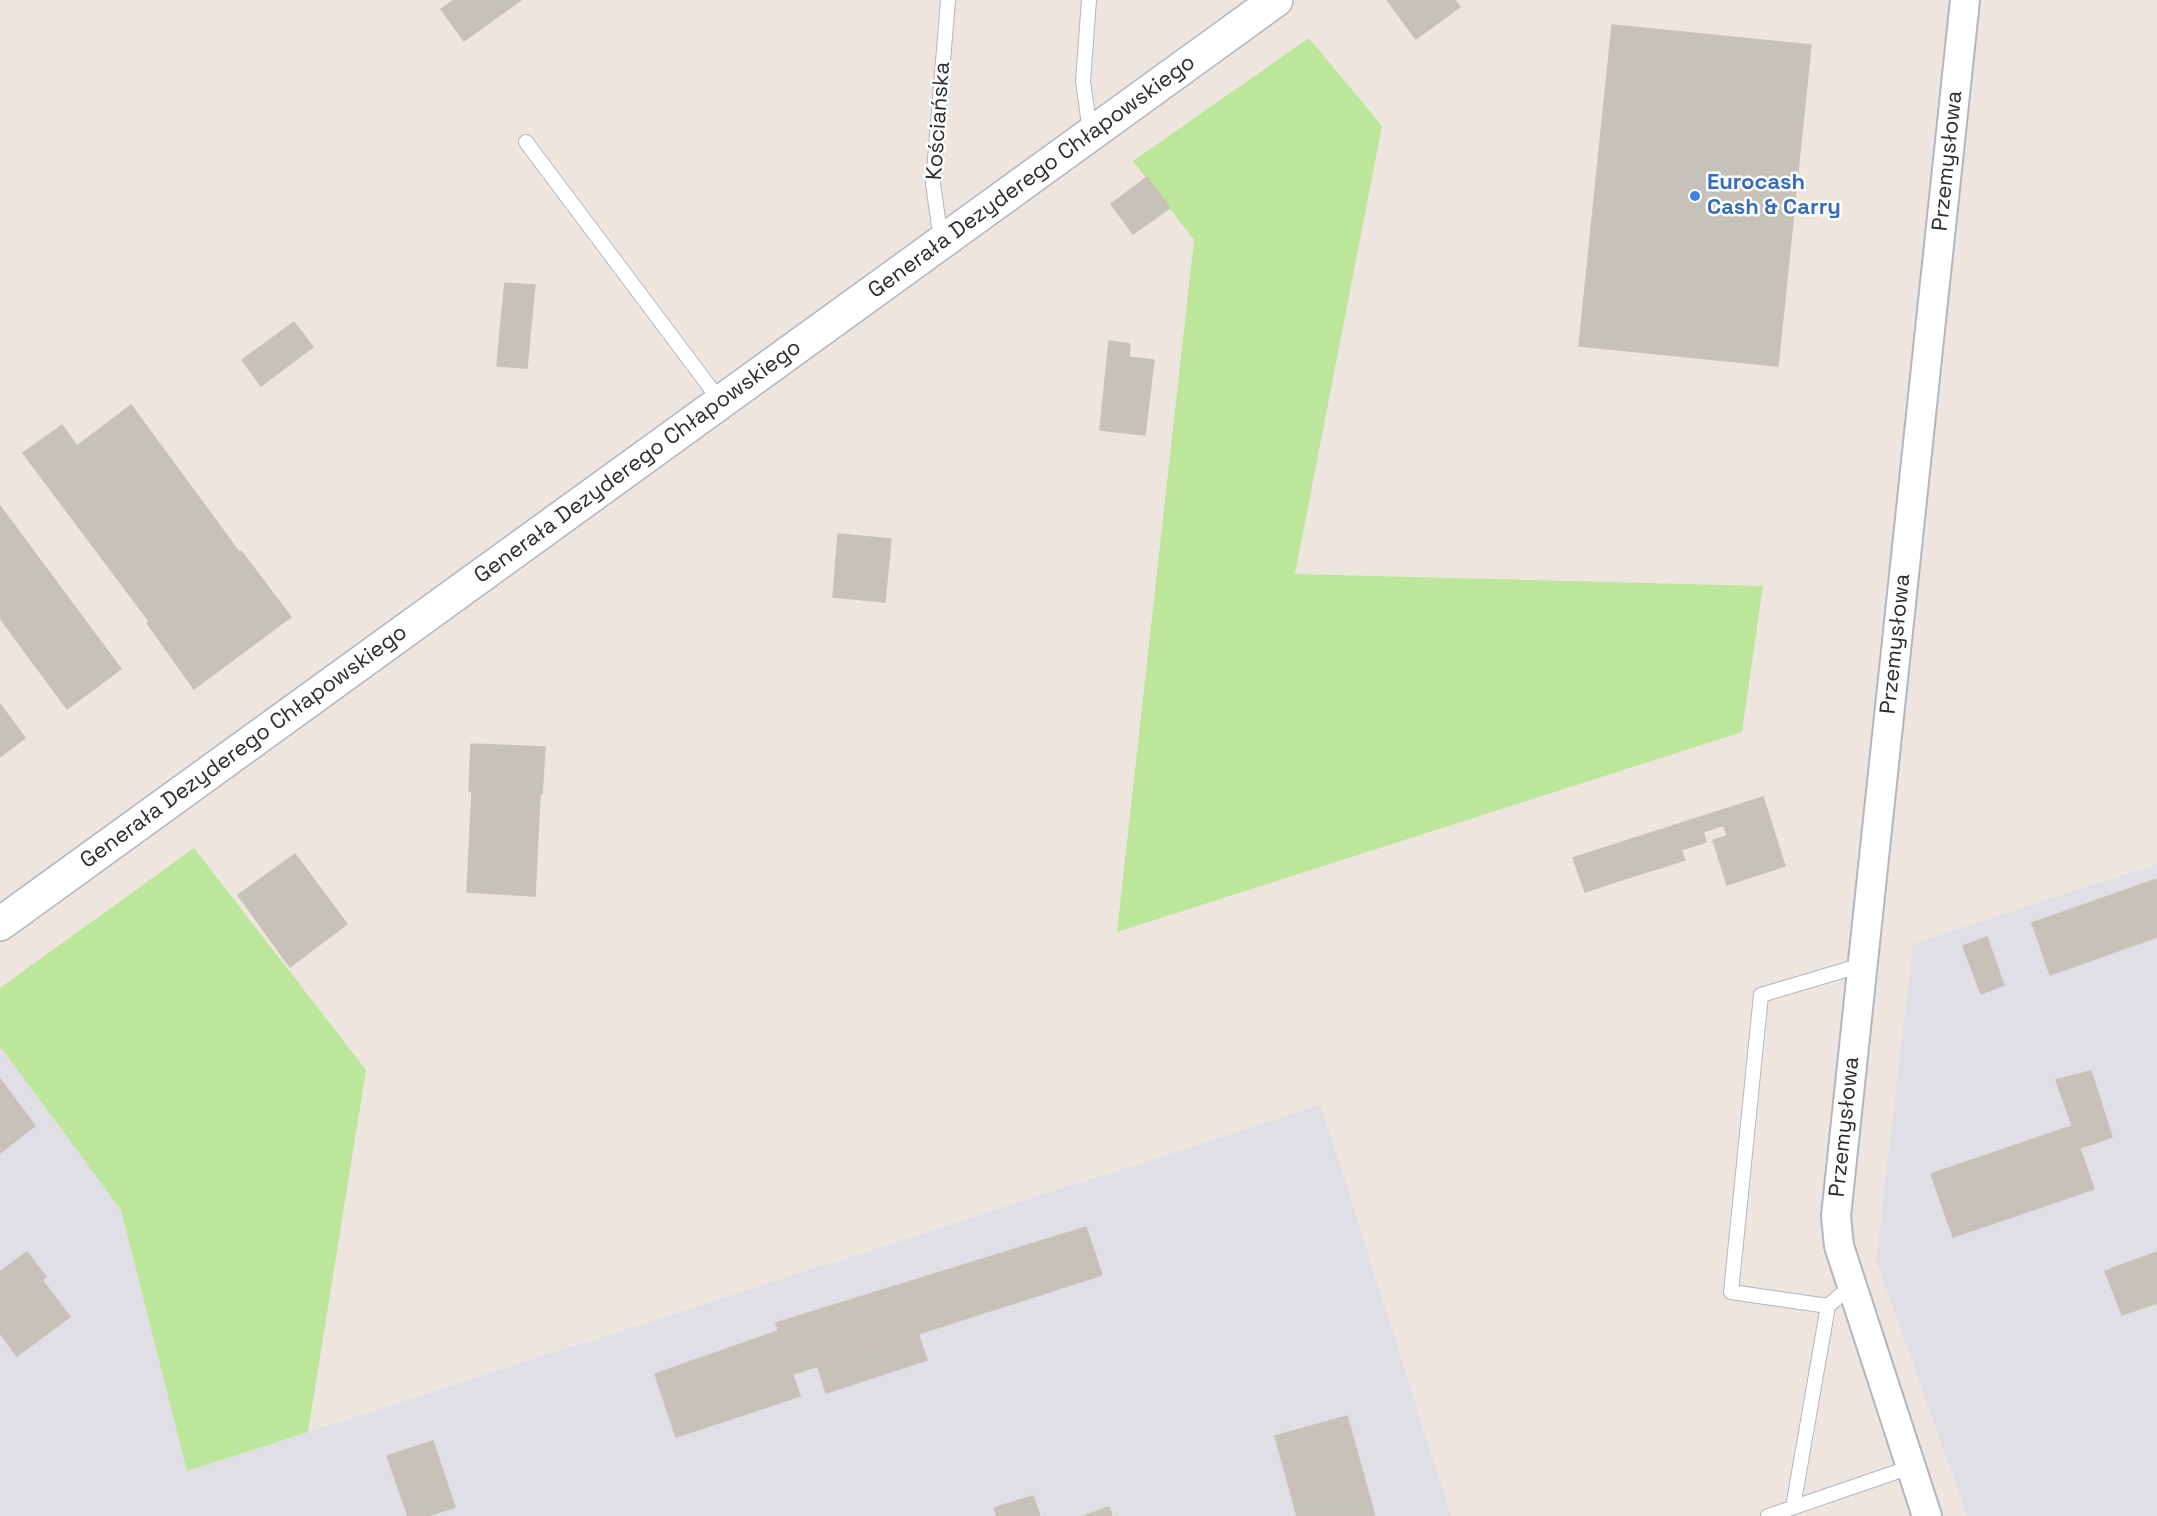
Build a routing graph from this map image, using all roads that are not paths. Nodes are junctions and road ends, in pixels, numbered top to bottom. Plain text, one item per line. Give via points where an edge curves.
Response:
1 (948, 0) edge
2 (1089, 0) edge
3 (1276, 0) edge
4 (1965, 0) edge
5 (1091, 135) junction
6 (526, 142) dead end
7 (941, 242) junction
8 (721, 402) junction
9 (0, 924) edge
10 (1862, 965) junction
11 (1851, 1286) junction
12 (1828, 1306) junction
13 (1911, 1467) junction
14 (1793, 1507) junction
15 (1768, 1516) edge
16 (1927, 1516) edge

1 - 7 lane, Kościańska via 933,184
2 - 5 lane via 1083,81
3 - 5 street, Generała Dezyderego Chłapowskiego
4 - 10 street, Przemysłowa
5 - 7 street, Generała Dezyderego Chłapowskiego
6 - 8 lane
7 - 8 street, Generała Dezyderego Chłapowskiego
8 - 9 street, Generała Dezyderego Chłapowskiego
10 - 11 street, Przemysłowa via 1836,1216 1839,1246
10 - 12 lane via 1761,995 1732,1280 1731,1292
11 - 12 lane
11 - 13 street, Przemysłowa
12 - 14 lane
13 - 14 lane
13 - 16 street, Przemysłowa
14 - 15 lane

